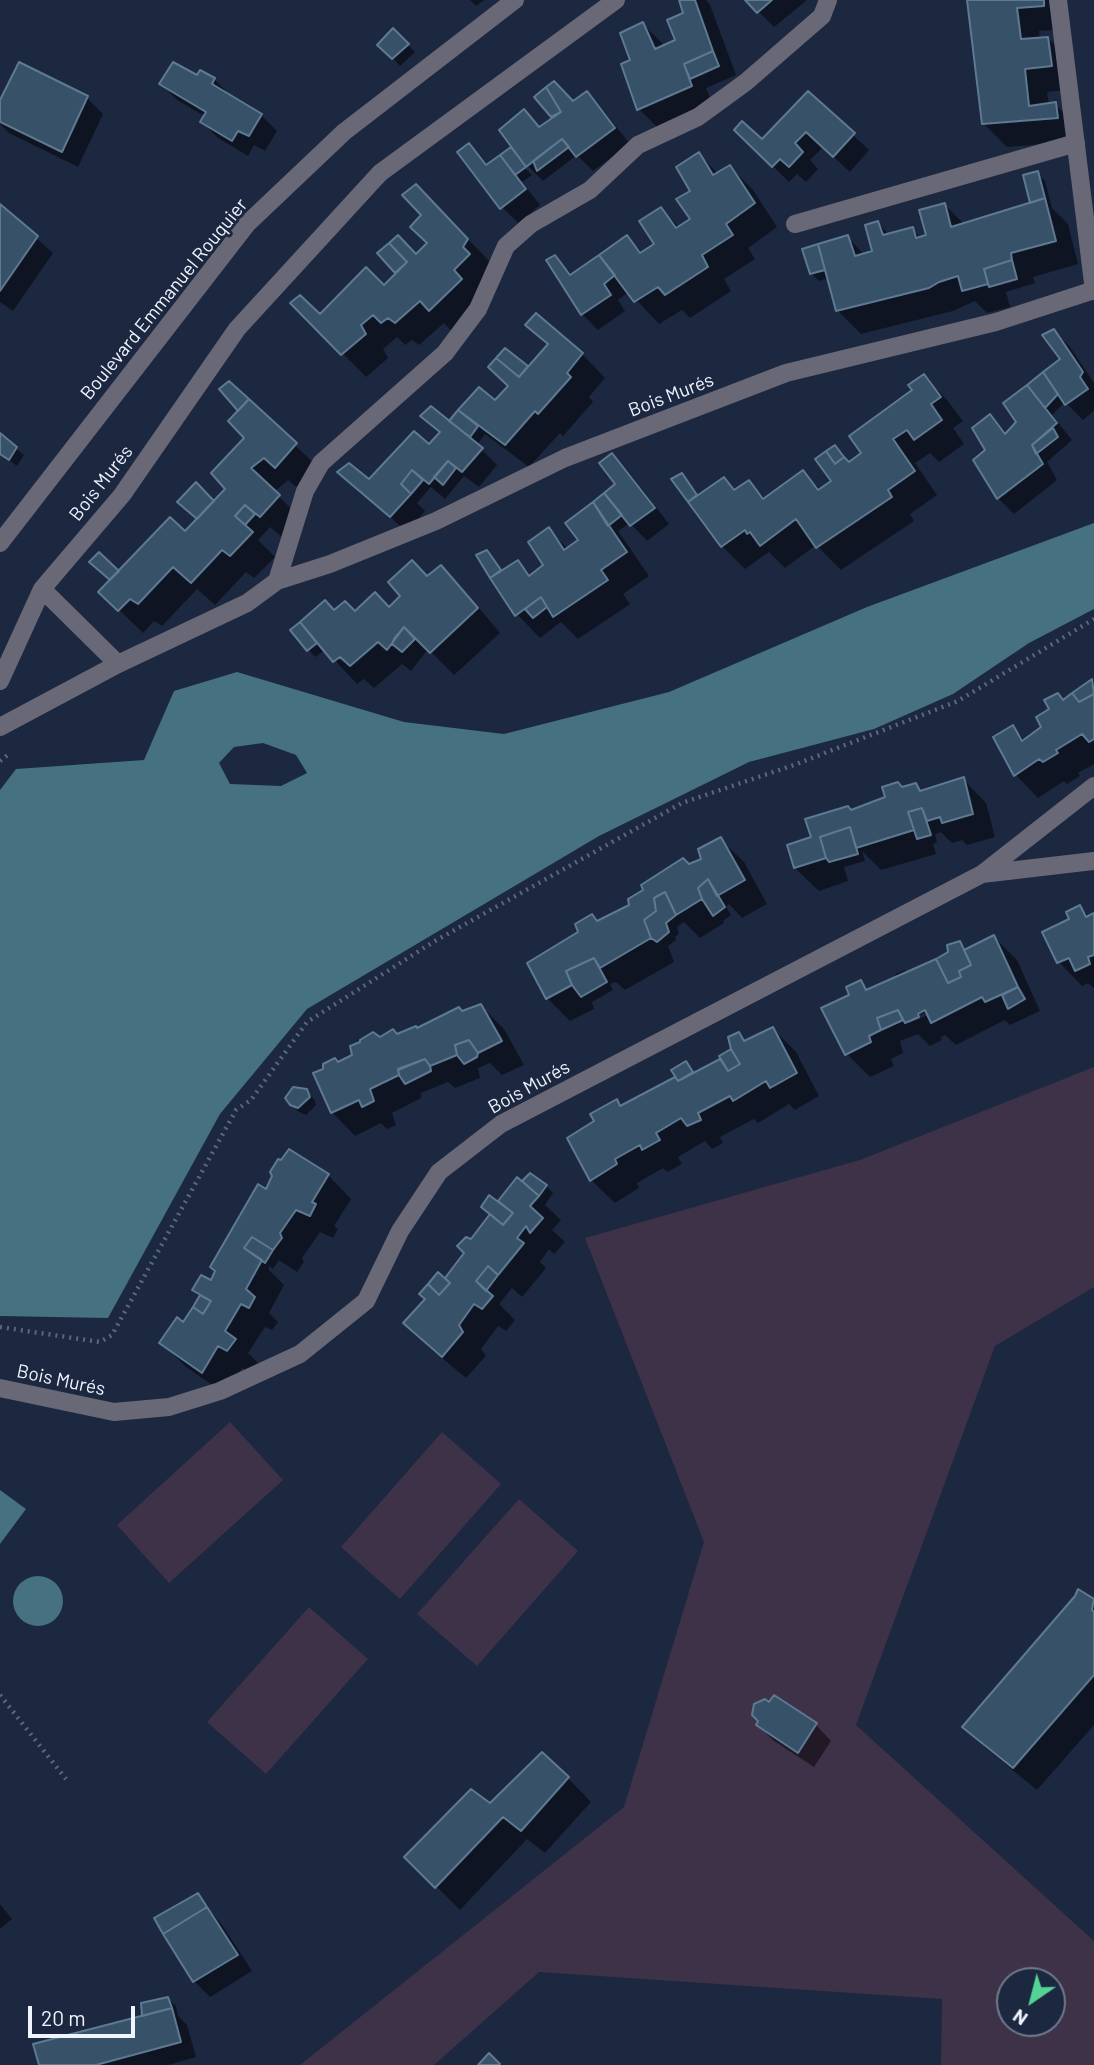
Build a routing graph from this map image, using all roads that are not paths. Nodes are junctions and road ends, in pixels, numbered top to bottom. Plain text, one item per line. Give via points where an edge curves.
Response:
1 (515, 0) edge
2 (616, 0) edge
3 (828, 0) edge
4 (1058, 0) edge
5 (1076, 143) junction
6 (795, 223) dead end
7 (1094, 291) edge
8 (0, 543) edge
9 (277, 581) junction
10 (42, 589) junction
11 (118, 664) junction
12 (0, 681) edge
13 (0, 726) edge
14 (1094, 786) edge
15 (1094, 861) edge
16 (982, 874) junction
17 (0, 1388) edge

1 - 8 street, Boulevard Emmanuel Rouquier via 344,132 247,224
2 - 10 street, Bois Murés via 380,173 237,329 122,495
3 - 9 street via 821,16 746,82 698,117 638,145 590,190 531,224 506,246 478,309 445,353 321,463 305,491
4 - 5 street, Bois Murés
5 - 6 street
5 - 7 street, Bois Murés
7 - 9 street, Bois Murés via 996,322 786,373 565,458 436,521
9 - 11 street, Bois Murés via 247,603
10 - 11 street
10 - 12 street, Bois Murés
11 - 13 street, Bois Murés
14 - 16 street, Bois Murés
15 - 16 street, Bois Murés
16 - 17 street, Bois Murés via 501,1124 439,1172 400,1231 366,1301 300,1354 220,1391 169,1407 114,1412

